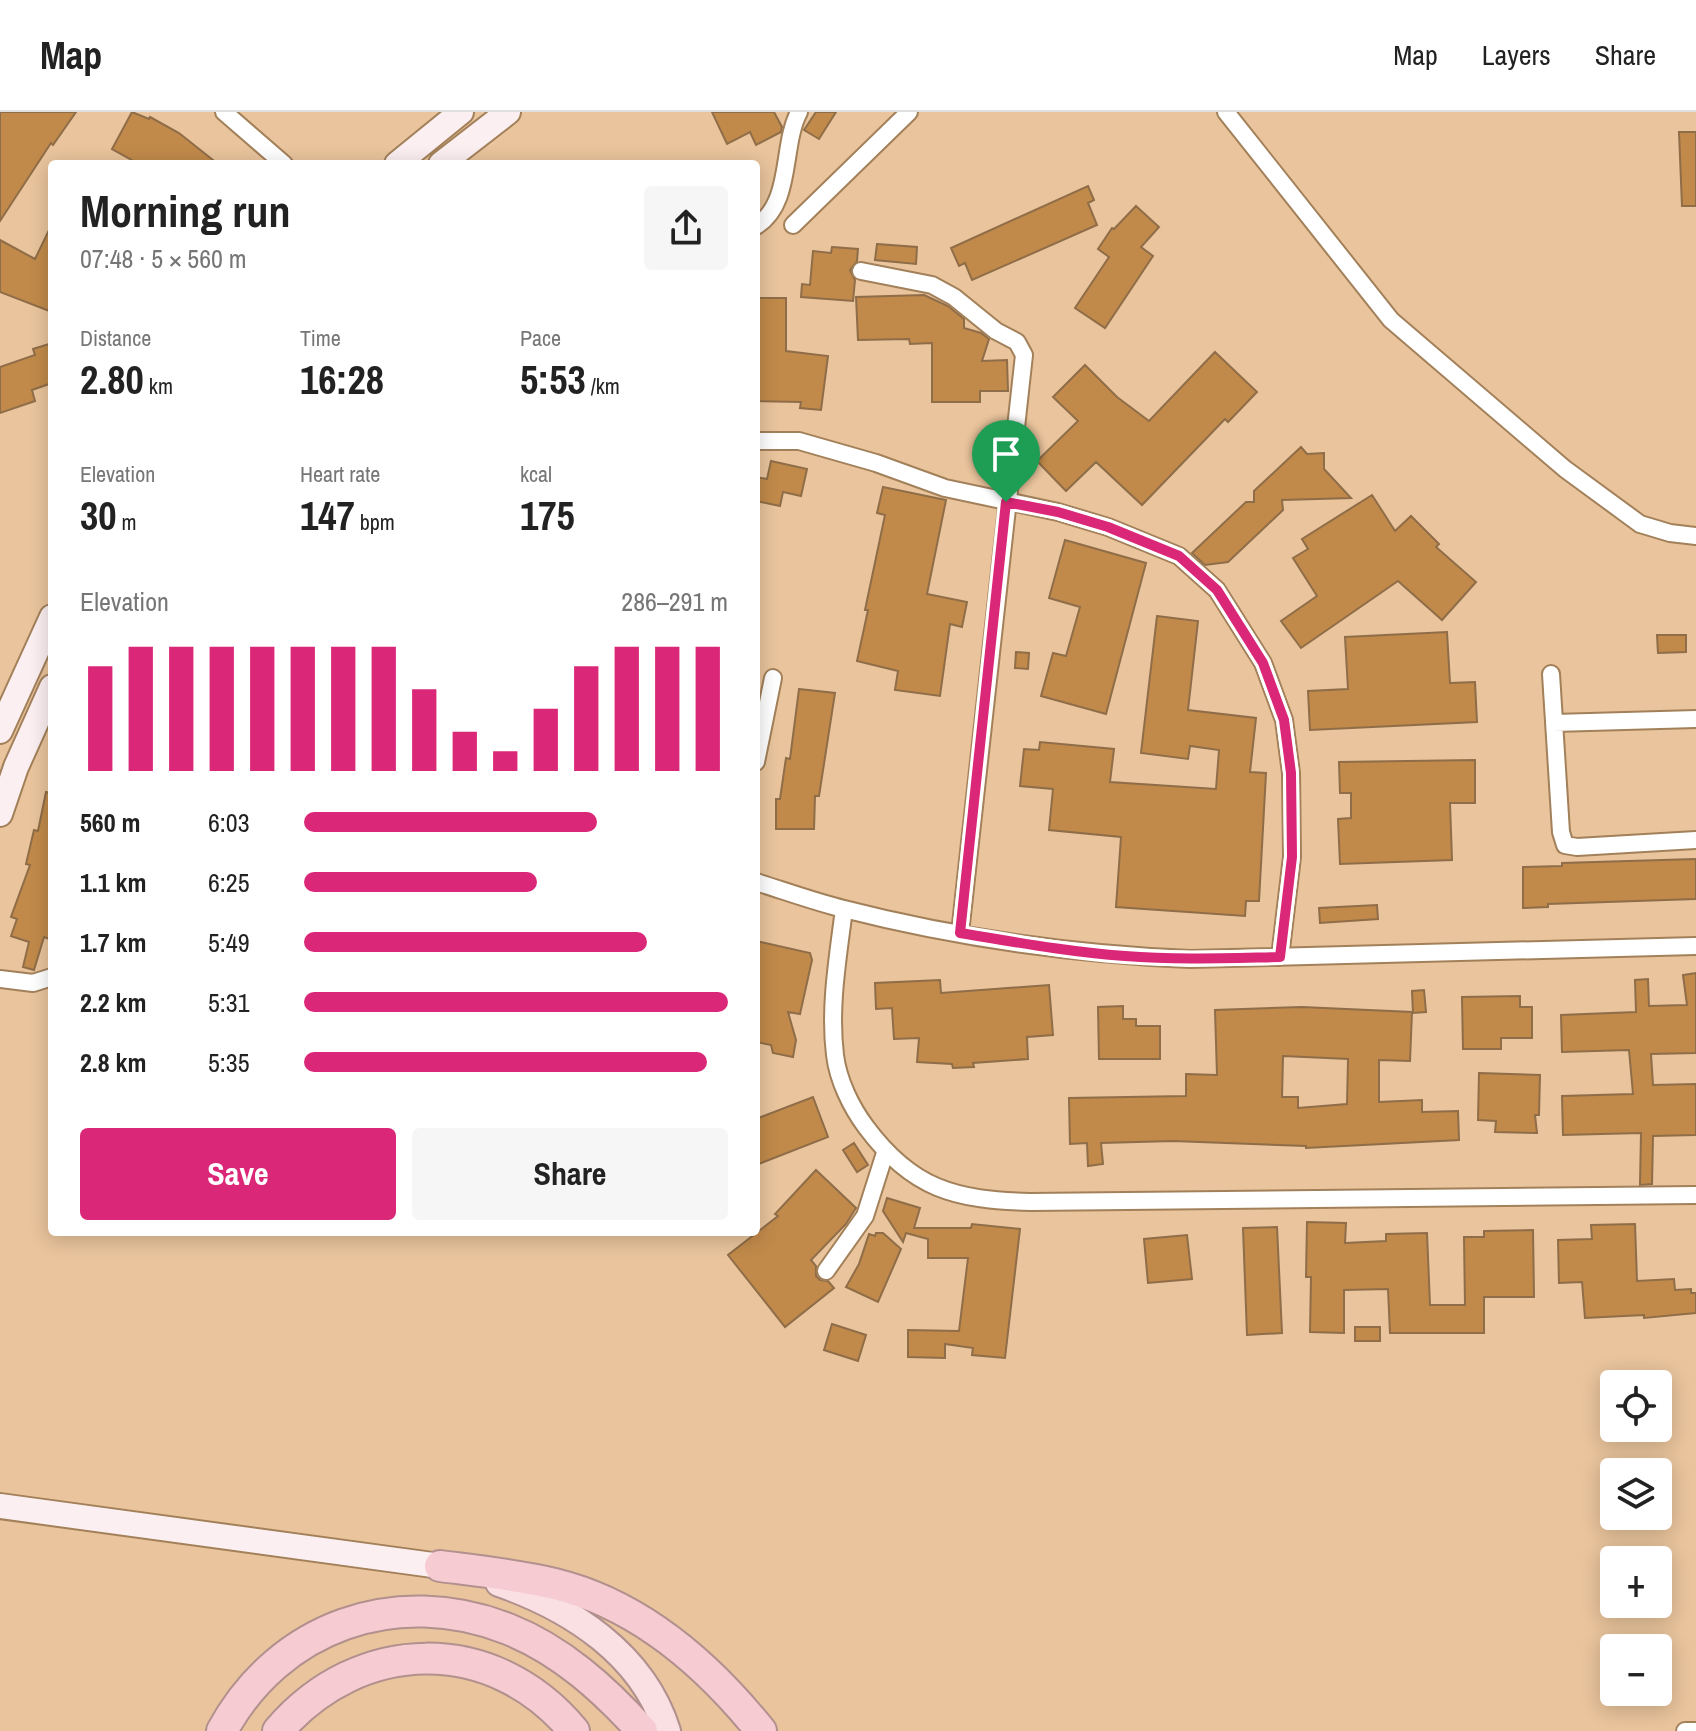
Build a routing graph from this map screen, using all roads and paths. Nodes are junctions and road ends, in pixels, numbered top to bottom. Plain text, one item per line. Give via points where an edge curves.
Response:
1 (224, 112) edge
2 (461, 112) edge
3 (508, 112) edge
4 (909, 112) edge
5 (1226, 112) edge
6 (794, 115) edge
7 (279, 160) edge
8 (402, 160) edge
9 (446, 160) edge
10 (760, 224) edge
11 (793, 225) dead end
12 (861, 271) dead end
13 (760, 441) edge
14 (1006, 502) junction
15 (1696, 536) edge
16 (48, 626) edge
17 (1551, 674) dead end
18 (773, 678) dead end
19 (48, 696) edge
20 (1696, 719) edge
21 (1554, 723) junction
22 (0, 731) edge
23 (760, 742) edge
24 (0, 814) edge
25 (1696, 840) edge
26 (760, 883) edge
27 (844, 909) junction
28 (960, 933) junction
29 (1696, 946) edge
30 (1280, 957) junction
31 (48, 978) edge
32 (0, 979) edge
33 (885, 1153) junction
34 (1696, 1195) edge
35 (826, 1271) dead end
36 (0, 1506) edge
37 (440, 1566) junction
38 (222, 1731) edge
39 (278, 1731) edge
40 (574, 1731) edge
41 (642, 1731) edge
42 (667, 1731) edge
43 (761, 1731) edge
44 (1685, 1731) edge
45 (1696, 1731) edge

1 - 7 street
2 - 8 street
3 - 9 street
4 - 11 street
5 - 15 street via 1391,320 1565,469 1640,524
6 - 10 street via 776,203
12 - 14 street via 932,285 1017,342 1024,355
13 - 14 street via 799,441
14 - 28 street
14 - 30 street via 1108,527 1179,556 1217,590 1263,663 1284,720 1291,773 1292,857
16 - 22 street
17 - 21 street
18 - 23 street
19 - 24 street
20 - 21 street
21 - 25 street via 1565,845
26 - 27 street
27 - 28 street
27 - 33 street via 833,1003 835,1059 858,1117
28 - 30 street via 1126,956
29 - 30 street
31 - 32 street via 33,983
33 - 34 street via 929,1184 989,1201
33 - 35 street via 865,1216
36 - 37 street
37 - 42 main road via 536,1596 571,1615 608,1642 637,1674
37 - 43 highway via 558,1585 639,1621 678,1645 715,1678
38 - 41 highway via 256,1680 316,1634 387,1613 427,1611 508,1629 546,1649 580,1671
39 - 40 highway via 327,1688 402,1659 447,1659 489,1670 530,1690
44 - 45 street

